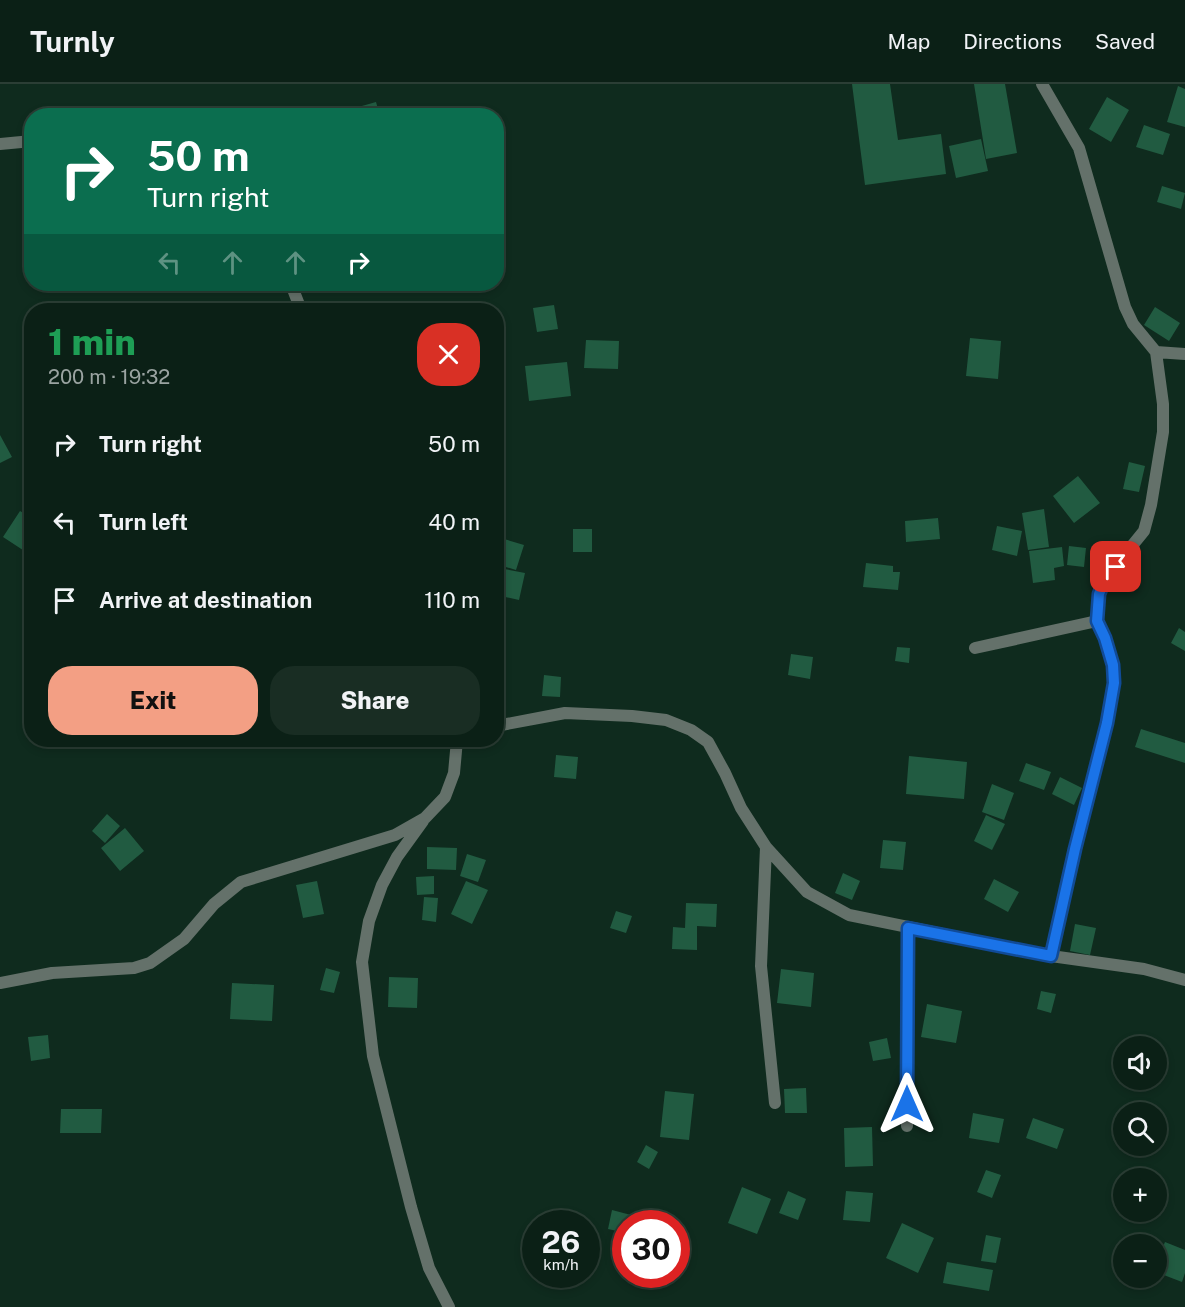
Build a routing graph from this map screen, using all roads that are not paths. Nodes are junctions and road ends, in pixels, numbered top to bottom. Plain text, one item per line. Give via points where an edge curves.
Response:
1 (1042, 84) edge
2 (24, 142) edge
3 (0, 144) edge
4 (1156, 352) junction
5 (1185, 354) edge
6 (1097, 621) junction
7 (975, 648) dead end
8 (504, 724) edge
9 (457, 747) edge
10 (425, 818) junction
11 (766, 847) junction
12 (908, 928) junction
13 (1051, 956) junction
14 (1185, 980) edge
15 (0, 983) edge
16 (775, 1103) dead end
17 (907, 1126) dead end
18 (449, 1307) edge

1 - 4 street via 1078,148 1132,324
2 - 3 street
4 - 5 street
4 - 6 street via 1164,404 1151,505 1144,531 1105,579 1099,594
6 - 7 street
6 - 13 street via 1113,665 1114,683
8 - 11 street via 565,713 666,720 691,730 708,742 741,808
9 - 10 street via 445,798
10 - 15 street via 395,835 241,882 214,904 184,939 150,963 134,968 52,973
10 - 18 street via 382,885 369,921 362,962 373,1056 411,1207 429,1268
11 - 12 street via 807,892 849,915
11 - 16 street via 761,966
12 - 13 street
12 - 17 street
13 - 14 street via 1144,969

